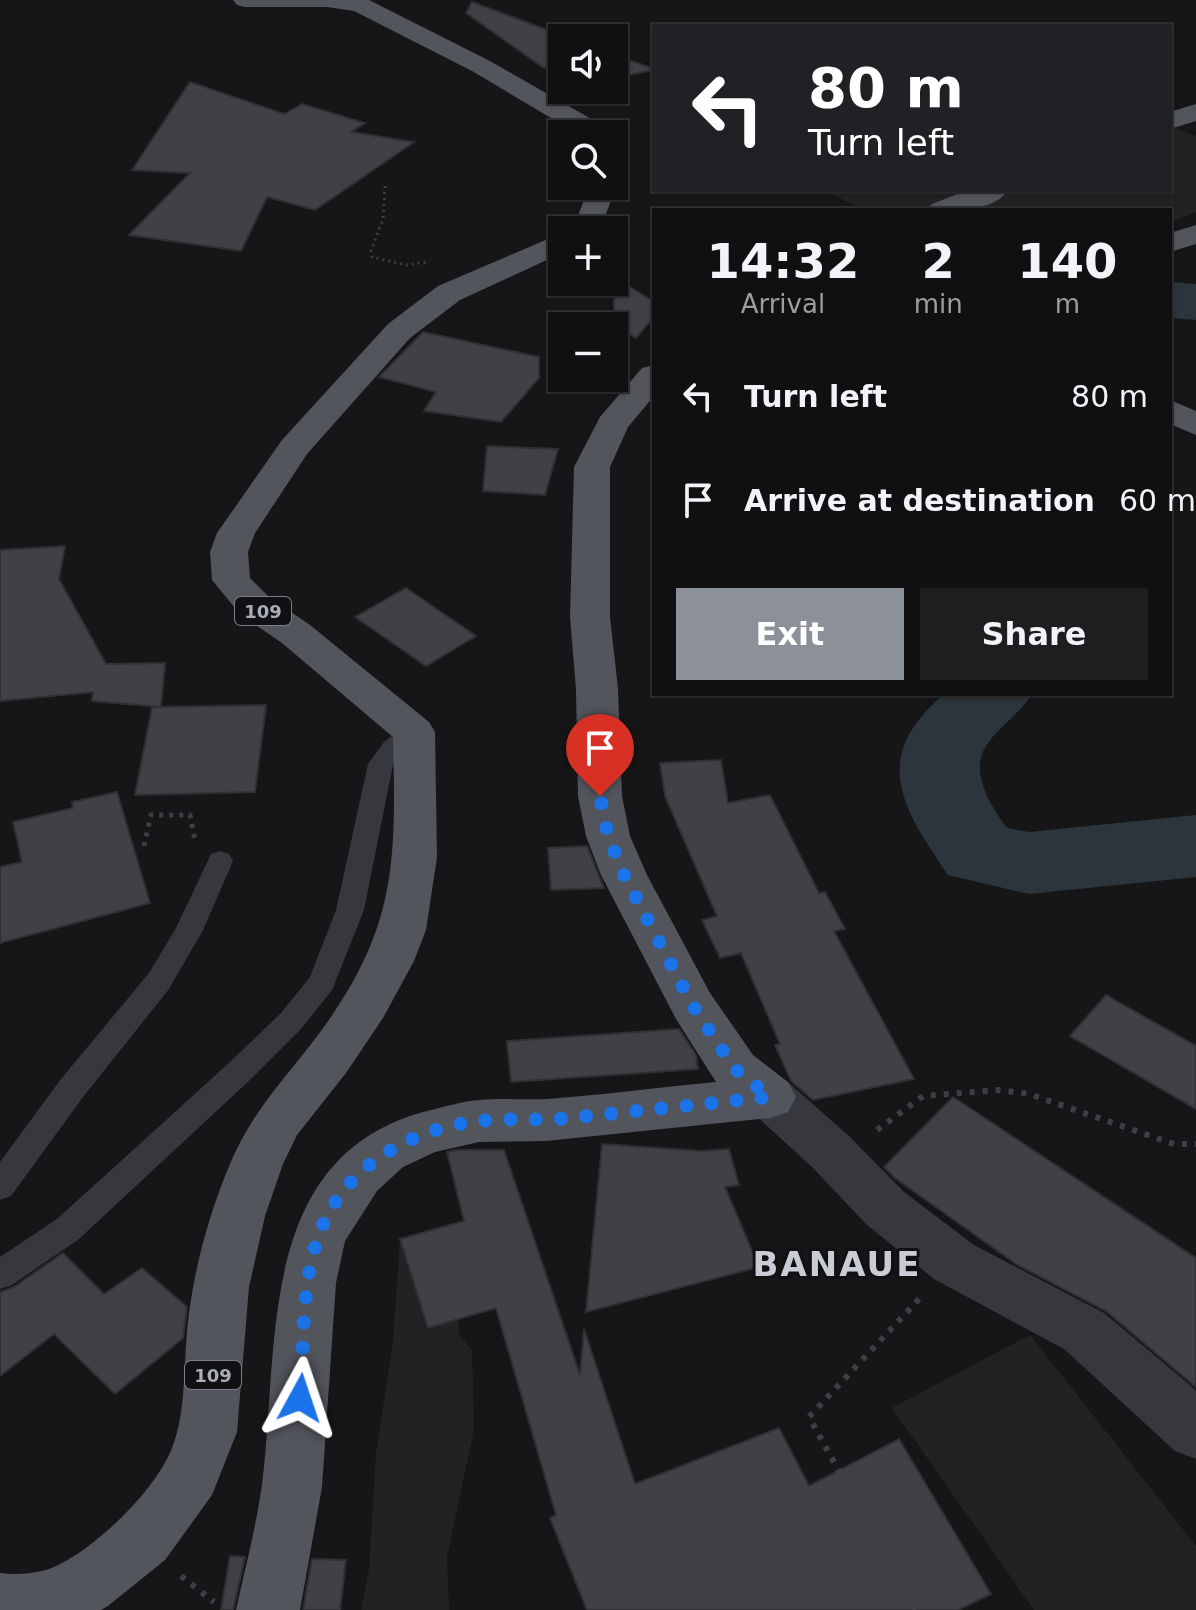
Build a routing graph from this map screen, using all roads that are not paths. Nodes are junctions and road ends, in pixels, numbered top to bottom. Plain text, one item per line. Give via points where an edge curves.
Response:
1 (245, 0) edge
2 (1196, 112) edge
3 (573, 120) edge
4 (1172, 120) edge
5 (989, 192) edge
6 (947, 208) edge
7 (1196, 234) edge
8 (1172, 242) edge
9 (548, 248) edge
10 (652, 377) edge
11 (1172, 411) edge
12 (1196, 425) edge
13 (414, 732) junction
14 (220, 861) dead end
15 (770, 1097) junction
16 (0, 1187) edge
17 (0, 1275) edge
18 (1196, 1431) edge
19 (14, 1608) edge
20 (268, 1610) edge

1 - 3 main road via 360,5
2 - 4 main road
5 - 6 main road
7 - 8 main road
9 - 13 main road, 109 via 449,293 399,331 294,447 236,533 229,552 231,580 254,605
10 - 15 main road via 612,424 592,467 590,617 600,796 624,875 693,1006 735,1069
11 - 12 main road
13 - 17 lane via 381,764 350,910 322,982 241,1070 68,1229
13 - 19 main road, 109 via 417,823 402,930 373,996 331,1057 288,1105 263,1147 220,1289 207,1435 194,1465 168,1510 106,1573 69,1593
14 - 16 lane via 159,981
15 - 18 street via 885,1208 954,1262 1084,1331
15 - 20 main road via 546,1120 479,1121 425,1133 384,1152 358,1175 318,1239 308,1283 292,1487

